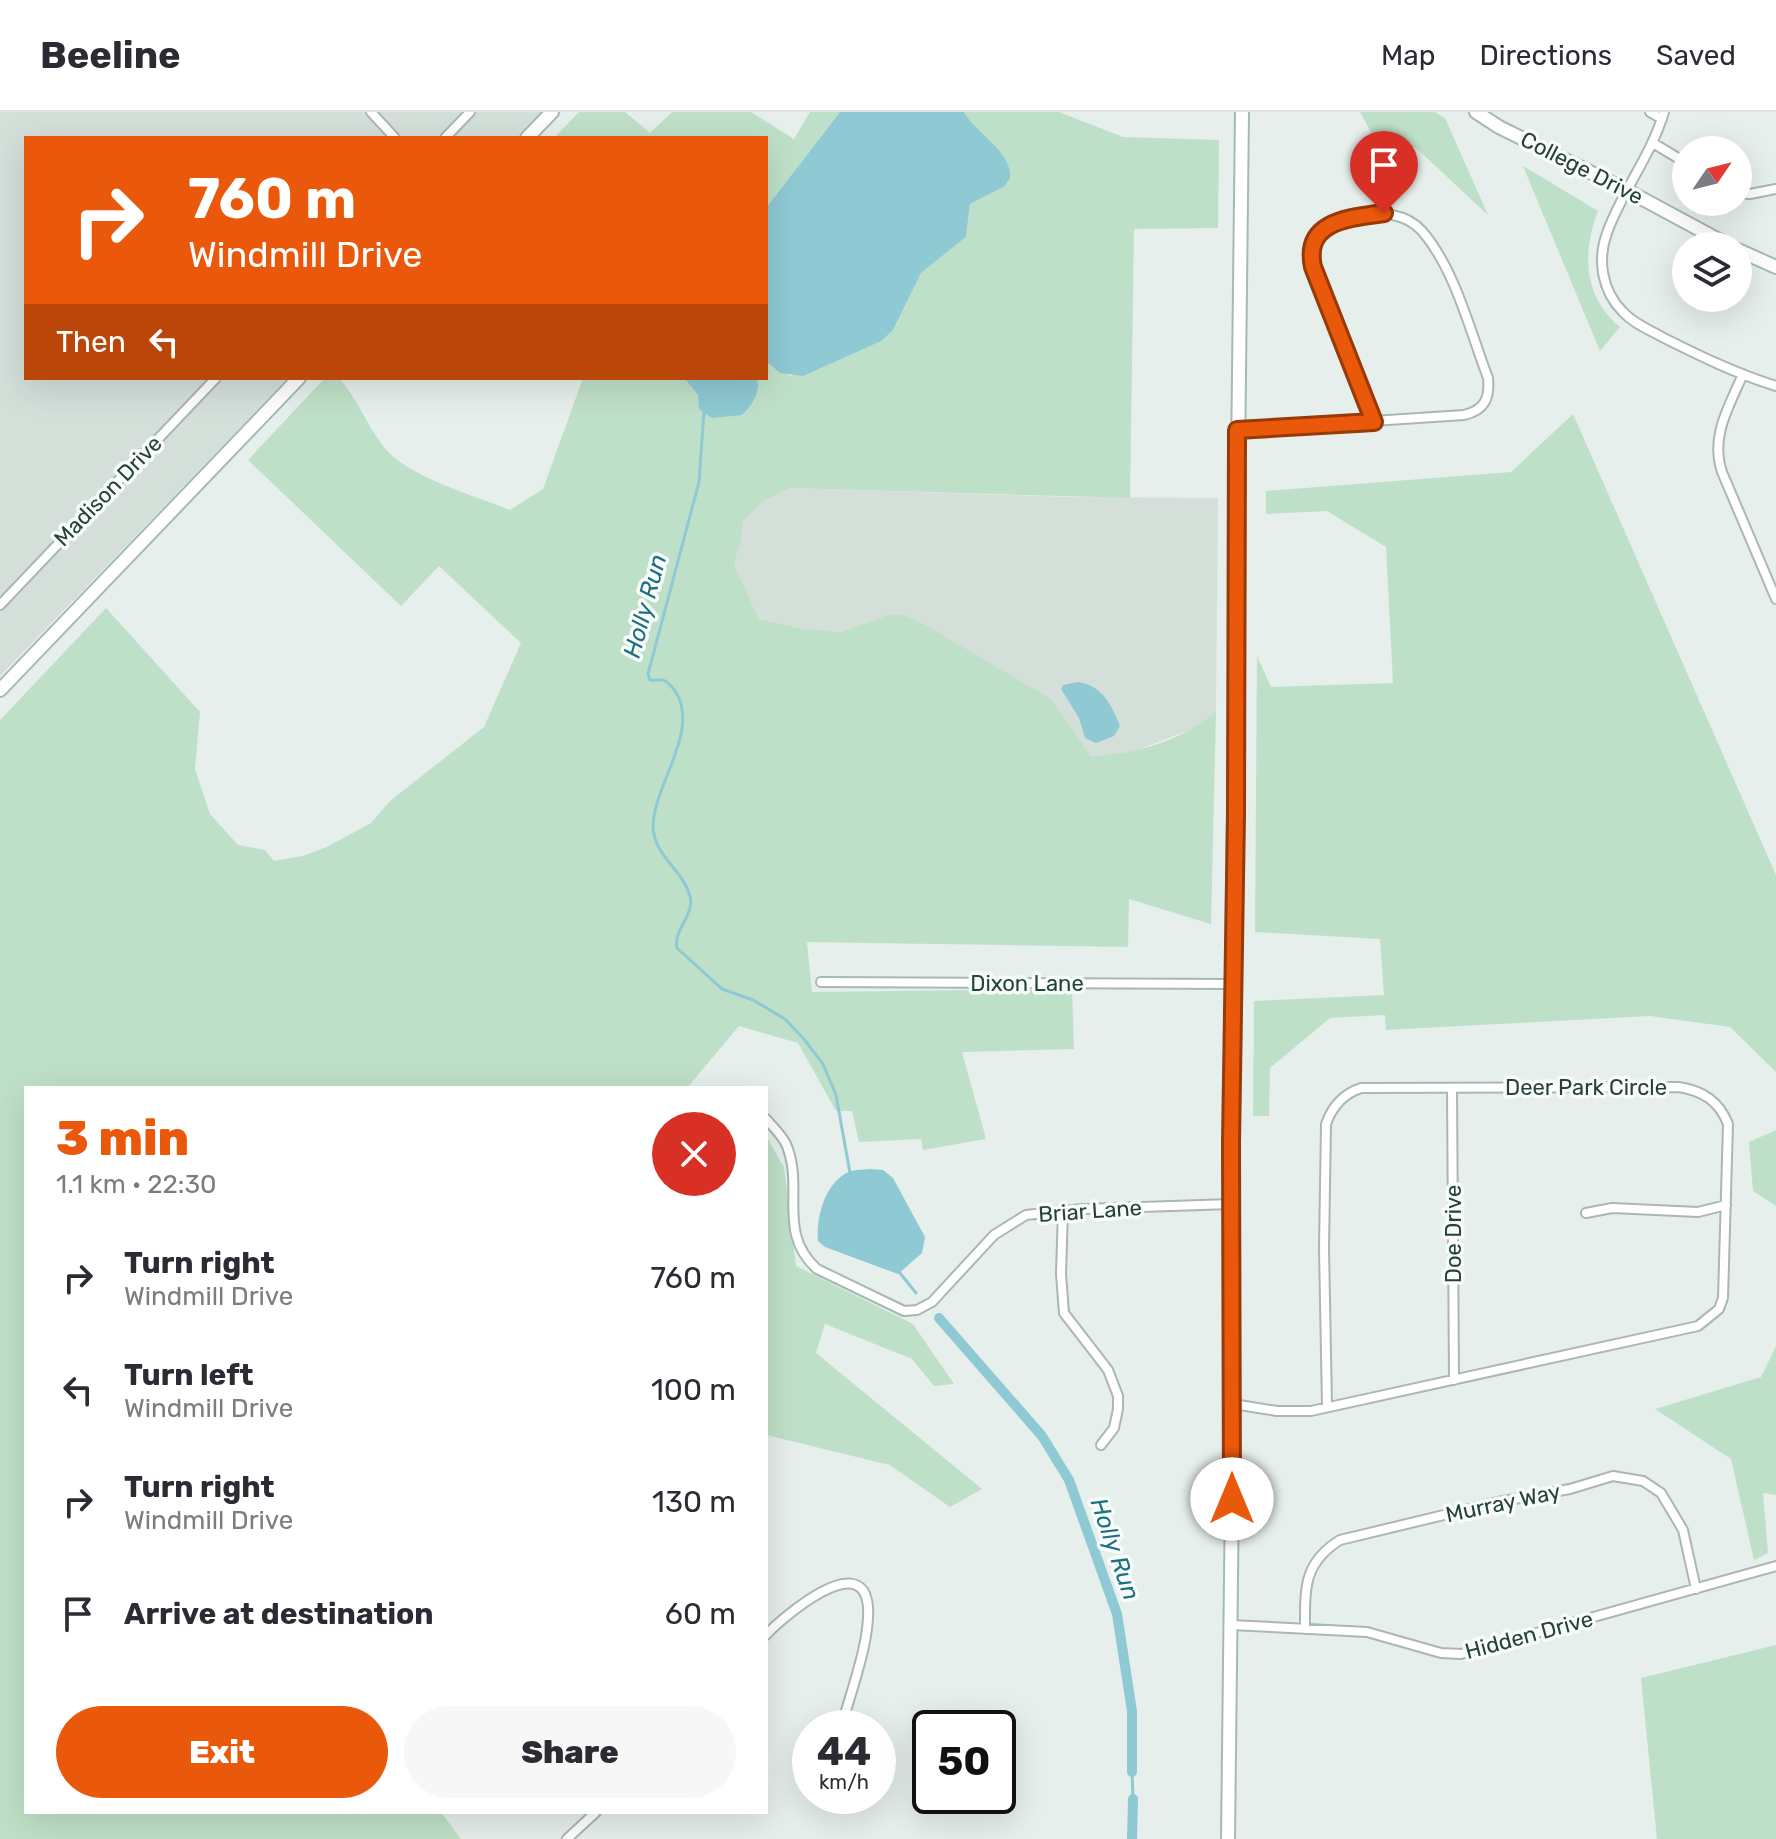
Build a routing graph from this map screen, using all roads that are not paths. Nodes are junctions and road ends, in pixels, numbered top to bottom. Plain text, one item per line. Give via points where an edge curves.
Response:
1 (371, 112) edge
2 (470, 112) edge
3 (552, 112) edge
4 (1242, 112) edge
5 (1476, 112) edge
6 (1650, 112) edge
7 (1663, 116) edge
8 (393, 136) edge
9 (447, 136) edge
10 (529, 136) edge
11 (1653, 143) junction
12 (1672, 155) edge
13 (1776, 189) edge
14 (1628, 191) junction
15 (1752, 194) edge
16 (1704, 232) edge
17 (1752, 256) edge
18 (1776, 267) edge
19 (1743, 374) junction
20 (214, 380) edge
21 (297, 380) edge
22 (1776, 386) edge
23 (1374, 422) junction
24 (1237, 430) junction
25 (1776, 599) edge
26 (0, 605) edge
27 (0, 690) edge
28 (821, 982) dead end
29 (1232, 984) junction
30 (1452, 1088) junction
31 (768, 1121) edge
32 (1231, 1204) junction
33 (1726, 1205) junction
34 (1063, 1210) junction
35 (1586, 1213) dead end
36 (1454, 1380) junction
37 (1233, 1404) junction
38 (1327, 1406) junction
39 (1101, 1445) dead end
40 (1776, 1566) edge
41 (1696, 1589) junction
42 (1231, 1625) junction
43 (1305, 1629) junction
44 (768, 1633) edge
45 (846, 1710) edge
46 (594, 1814) edge
47 (567, 1839) edge
48 (1228, 1839) edge

1 - 8 street
2 - 9 street
3 - 10 main road
4 - 24 main road
5 - 14 main road, College Drive
6 - 7 street
7 - 11 street
11 - 12 street
11 - 14 street
13 - 15 street
14 - 16 main road, College Drive
14 - 19 street via 1603,247 1603,276 1610,296 1633,321
17 - 18 main road
19 - 22 street
19 - 25 street via 1720,428 1717,452
20 - 26 street, Madison Drive
21 - 27 main road
23 - 23 street via 1473,413 1486,403 1490,391 1443,260 1411,220 1384,213 1330,224 1311,248 1313,267
23 - 24 street
24 - 29 main road
28 - 29 street, Dixon Lane
29 - 32 main road
30 - 33 street, Deer Park Circle via 1696,1090 1719,1107 1728,1124
30 - 36 street, Doe Drive
30 - 38 street, Deer Park Circle via 1361,1088 1343,1096 1326,1124
31 - 34 street, Briar Lane via 789,1154 793,1231 805,1258 845,1284 904,1311 935,1299 1008,1225 1026,1215
32 - 34 street, Briar Lane
32 - 37 main road
33 - 35 street via 1698,1212 1612,1208
33 - 36 street, Deer Park Circle via 1723,1298 1719,1309 1698,1326
34 - 39 street via 1064,1313 1108,1370 1118,1396 1114,1428
36 - 38 street, Deer Park Circle
37 - 38 street, Deer Park Circle via 1277,1411
37 - 42 main road
40 - 41 street, Hidden Drive
41 - 43 street, Hidden Drive via 1461,1654 1367,1632
41 - 43 street, Murray Way via 1683,1530 1661,1493 1643,1481 1613,1476 1340,1540 1322,1552 1309,1574
42 - 43 street, Hidden Drive
42 - 48 main road
44 - 45 street via 831,1587 857,1587 868,1615
46 - 47 street

